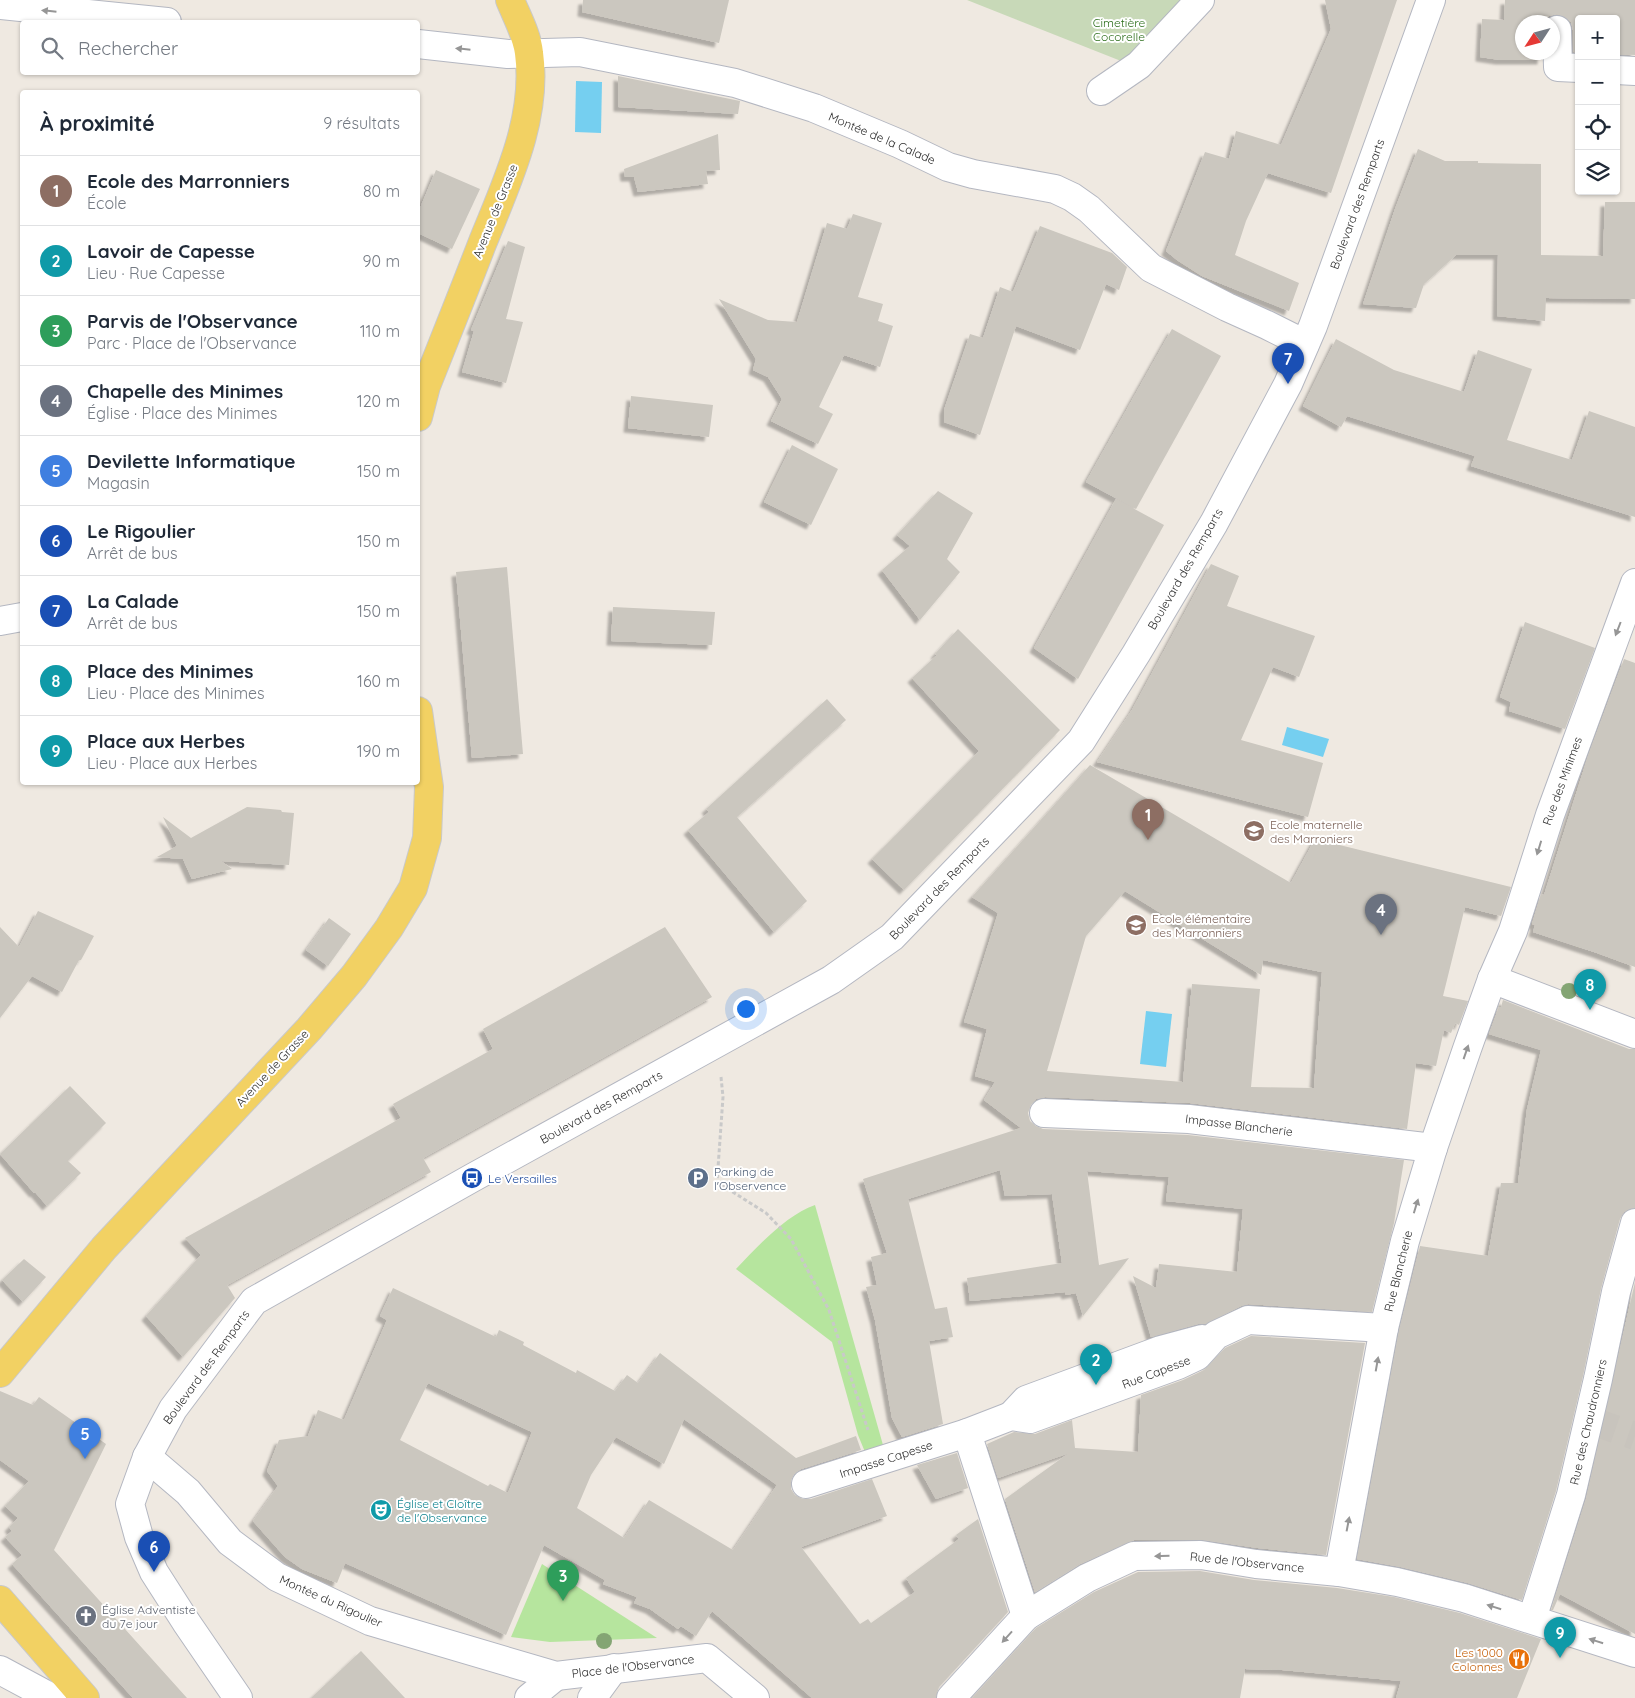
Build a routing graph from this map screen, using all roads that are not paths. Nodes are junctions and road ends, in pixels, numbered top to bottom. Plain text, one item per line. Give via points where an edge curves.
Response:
1 (510, 0) edge
2 (1200, 0) edge
3 (1431, 0) edge
4 (0, 6) edge
5 (146, 20) edge
6 (420, 44) edge
7 (519, 53) junction
8 (1558, 60) edge
9 (1575, 68) edge
10 (1620, 70) edge
11 (1635, 71) edge
12 (1101, 91) dead end
13 (1305, 344) junction
14 (420, 409) edge
15 (1635, 583) edge
16 (20, 617) edge
17 (0, 621) edge
18 (420, 725) edge
19 (1492, 979) junction
20 (1635, 1034) edge
21 (1044, 1113) dead end
22 (1433, 1148) junction
23 (1635, 1223) edge
24 (1384, 1328) junction
25 (0, 1373) edge
26 (967, 1433) junction
27 (147, 1457) junction
28 (806, 1484) dead end
29 (1339, 1572) junction
30 (0, 1600) edge
31 (1026, 1616) junction
32 (1532, 1618) junction
33 (1635, 1653) edge
34 (614, 1668) junction
35 (0, 1670) edge
36 (556, 1676) junction
37 (52, 1698) edge
38 (85, 1698) edge
39 (238, 1698) edge
40 (529, 1698) edge
41 (592, 1698) edge
42 (755, 1698) edge
43 (951, 1698) edge

1 - 7 main road, Avenue de Grasse via 523,29
2 - 12 street via 1139,64
3 - 13 street, Boulevard des Remparts
5 -> 4 street
7 -> 6 street, Montée de la Calade
7 - 13 street, Montée de la Calade via 580,52 736,83 814,108 948,167 1055,189 1089,209 1151,268
7 - 14 main road, Avenue de Grasse via 530,80 516,158 426,386
8 - 9 street via 1558,66
10 - 11 street
13 - 27 street, Boulevard des Remparts via 1288,384 1214,522 1080,741 892,937 831,980 254,1301 173,1409
15 -> 19 street, Rue des Minimes via 1550,815 1513,930
16 - 17 street
18 - 25 main road, Avenue de Grasse via 429,787 427,838 413,888 389,928 322,1014 104,1248
19 - 20 street
22 -> 19 street, Rue Blancherie
21 - 22 street, Impasse Blancherie via 1189,1119
24 -> 22 street, Rue Blancherie via 1405,1241
23 - 32 street, Rue des Chaudronniers via 1616,1292 1571,1495
24 - 26 street, Rue Capesse via 1248,1320 1216,1335 1196,1356 1178,1365 1030,1420 1011,1416
29 -> 24 street, Rue Blancherie
26 - 28 street, Impasse Capesse
26 - 31 street
27 - 36 street, Montée du Rigoulier via 188,1492 230,1542 276,1577 370,1621
27 - 39 street, Boulevard des Remparts via 130,1504 139,1537 154,1572
29 -> 31 street, Rue de l'Observance via 1201,1555 1134,1556 1086,1578
32 -> 29 street, Rue de l'Observance via 1397,1582
30 - 38 main road
31 -> 43 street, Rue de l'Observance
33 -> 32 street, Rue de l'Observance
34 - 36 street, Place de l'Observance
34 - 41 street
34 - 42 street, Place de l'Observance via 707,1658
35 - 37 street
36 - 40 street

